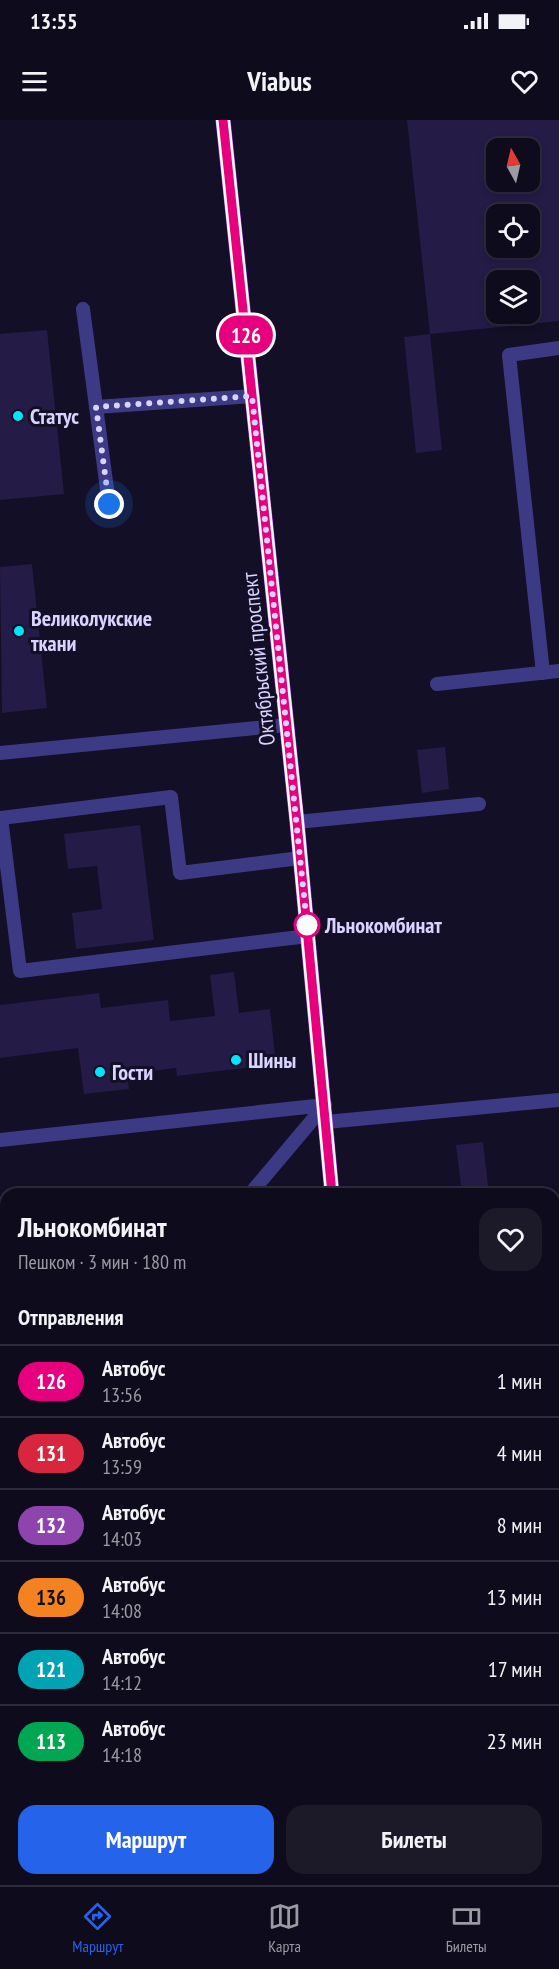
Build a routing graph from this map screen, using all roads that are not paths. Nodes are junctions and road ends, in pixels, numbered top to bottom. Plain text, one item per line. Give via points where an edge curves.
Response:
1 (223, 120) edge
2 (83, 309) dead end
3 (559, 348) edge
4 (252, 396) junction
5 (96, 407) junction
6 (109, 504) dead end
7 (559, 671) edge
8 (543, 673) junction
9 (436, 684) dead end
10 (287, 725) junction
11 (0, 753) edge
12 (479, 804) dead end
13 (297, 822) junction
14 (300, 858) junction
15 (308, 936) junction
16 (559, 1100) edge
17 (325, 1105) junction
18 (326, 1122) junction
19 (0, 1140) edge
20 (255, 1188) edge
21 (332, 1188) edge

1 - 4 main road, Октябрьский проспект
2 - 5 lane
3 - 8 lane via 509,355
4 - 5 lane
4 - 10 main road, Октябрьский проспект
5 - 6 lane
7 - 8 lane
8 - 9 lane
10 - 11 lane
10 - 13 main road, Октябрьский проспект
12 - 13 lane
13 - 14 main road, Октябрьский проспект
14 - 15 main road, Октябрьский проспект
14 - 15 lane via 180,873 171,797 1,818 20,971
15 - 17 main road, Октябрьский проспект
16 - 18 lane
17 - 18 main road, Октябрьский проспект
17 - 19 lane
17 - 20 lane
18 - 21 main road, Октябрьский проспект

